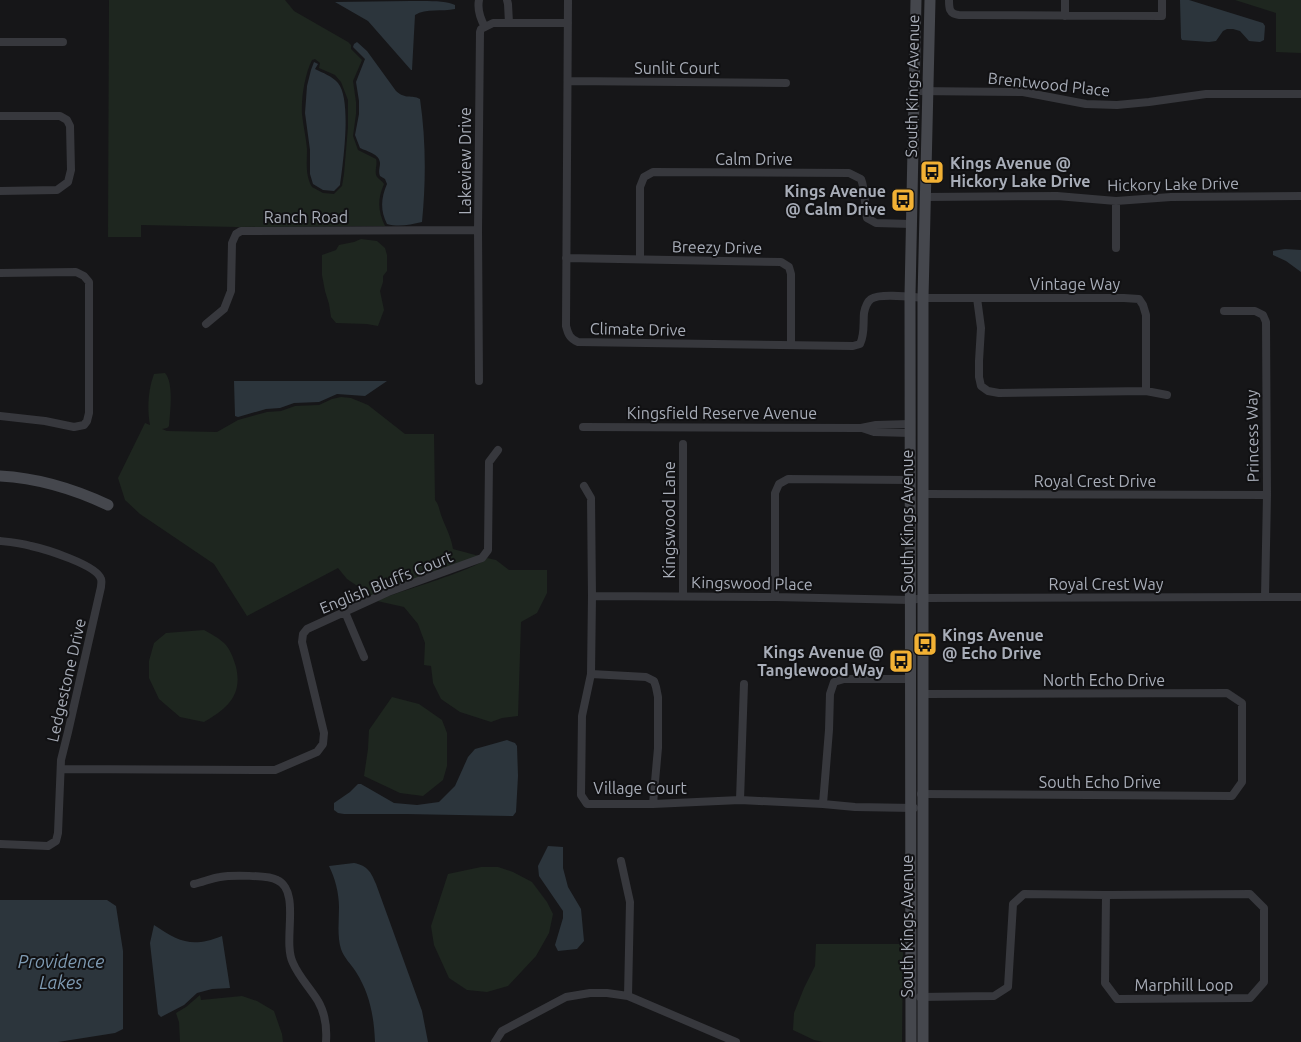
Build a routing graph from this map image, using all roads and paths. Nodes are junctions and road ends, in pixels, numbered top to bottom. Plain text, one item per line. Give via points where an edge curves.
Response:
1 (479, 0) edge
2 (507, 0) edge
3 (568, 0) edge
4 (916, 0) edge
5 (930, 0) edge
6 (949, 0) edge
7 (1065, 0) edge
8 (1162, 0) edge
9 (1065, 16) junction
10 (509, 23) junction
11 (568, 23) junction
12 (485, 26) junction
13 (0, 42) edge
14 (63, 42) dead end
15 (568, 81) junction
16 (786, 83) dead end
17 (927, 90) junction
18 (914, 91) junction
19 (1301, 94) edge
20 (0, 116) edge
21 (0, 191) edge
22 (1301, 196) edge
23 (925, 197) junction
24 (1116, 201) junction
25 (912, 224) junction
26 (478, 230) junction
27 (1116, 248) dead end
28 (566, 258) junction
29 (640, 259) junction
30 (0, 273) edge
31 (910, 296) junction
32 (923, 298) junction
33 (977, 298) junction
34 (1224, 311) dead end
35 (206, 324) dead end
36 (791, 345) junction
37 (479, 381) dead end
38 (1146, 392) junction
39 (1167, 395) dead end
40 (0, 416) edge
41 (583, 427) dead end
42 (910, 429) junction
43 (683, 444) dead end
44 (498, 450) dead end
45 (0, 476) edge
46 (910, 480) junction
47 (584, 486) dead end
48 (924, 494) junction
49 (1267, 496) junction
50 (108, 505) dead end
51 (0, 541) edge
52 (592, 596) junction
53 (683, 596) junction
54 (775, 597) junction
55 (1265, 597) junction
56 (1301, 597) edge
57 (924, 598) junction
58 (910, 600) junction
59 (344, 612) junction
60 (364, 657) dead end
61 (590, 674) junction
62 (911, 679) junction
63 (744, 684) dead end
64 (924, 694) junction
65 (1242, 743) joint
66 (61, 769) junction
67 (911, 794) junction
68 (923, 794) junction
69 (740, 800) junction
70 (653, 804) junction
71 (823, 804) junction
72 (911, 808) junction
73 (923, 808) junction
74 (0, 844) edge
75 (621, 861) dead end
76 (194, 884) dead end
77 (1106, 895) junction
78 (911, 896) junction
79 (923, 897) junction
80 (628, 996) junction
81 (911, 997) junction
82 (923, 997) junction
83 (326, 1042) edge
84 (495, 1042) edge
85 (736, 1042) edge
86 (911, 1042) edge
87 (923, 1042) edge

1 - 12 street via 480,17
2 - 10 street
3 - 11 street
4 - 18 main road, South Kings Avenue
5 - 17 main road, South Kings Avenue
6 - 9 street via 950,11 955,15
7 - 9 street
8 - 9 street via 1162,16
10 - 11 street
10 - 12 street
11 - 15 street, Climate Drive
12 - 26 street, Lakeview Drive via 479,38
13 - 14 street
15 - 16 street, Sunlit Court
15 - 28 street, Climate Drive
17 - 18 street, Brentwood Place
17 - 19 street, Brentwood Place via 1023,92 1086,104 1117,105 1206,94
17 - 23 main road, South Kings Avenue
18 - 25 main road, South Kings Avenue
20 - 21 street via 60,116 67,120 70,126 71,170 68,182 57,190
22 - 24 street, Hickory Lake Drive via 1171,197
23 - 24 street, Hickory Lake Drive via 1057,196
23 - 32 main road, South Kings Avenue
24 - 27 street
25 - 29 street, Calm Drive via 876,223 867,218 861,179 849,173 653,172 644,177 640,187
25 - 31 main road, South Kings Avenue
26 - 35 street, Ranch Road via 241,231 232,244 231,291 224,310
26 - 37 street, Lakeview Drive
28 - 29 street, Breezy Drive
28 - 36 street, Climate Drive via 566,326 571,338 578,342
29 - 36 street, Breezy Drive via 780,262 789,267
30 - 40 street via 76,272 89,282 88,421 74,427
31 - 32 street, Climate Drive
31 - 36 street, Climate Drive via 879,296 868,302 860,344
31 - 42 main road, South Kings Avenue
32 - 33 street, Vintage Way
32 - 48 main road, South Kings Avenue
33 - 38 street via 981,328 979,377 981,386 988,391
33 - 38 street, Vintage Way via 1139,299 1146,315
34 - 49 street, Princess Way via 1255,311 1263,315 1266,322
38 - 39 street
41 - 42 street, Kingsfield Reserve Avenue via 860,428 876,425
42 - 46 main road, South Kings Avenue
43 - 53 street, Kingswood Lane
44 - 59 street, English Bluffs Court via 489,462 488,550 482,558 388,592
45 - 50 main road via 56,485
46 - 54 street via 788,479 779,484 775,493
46 - 58 main road, South Kings Avenue
47 - 52 street, Village Court via 591,498
48 - 49 street, Royal Crest Drive
48 - 57 main road, South Kings Avenue
49 - 55 street, Princess Way
51 - 66 street, Ledgestone Drive via 60,554 88,567 101,579
52 - 53 street, Kingswood Place
52 - 61 street, Village Court
53 - 54 street, Kingswood Place
54 - 58 street, Kingswood Place
55 - 56 street, Royal Crest Way
55 - 57 street, Royal Crest Way
57 - 58 street, Royal Crest Way
57 - 64 main road, South Kings Avenue
58 - 62 main road, South Kings Avenue
59 - 60 street
59 - 66 street, English Bluffs Court via 302,634 324,733 323,744 316,752 275,770
61 - 70 street via 646,676 654,681 658,697 658,748
61 - 70 street, Village Court via 582,716 581,795 587,804
62 - 67 main road, South Kings Avenue
62 - 71 street via 844,679 834,682 830,694
63 - 69 street
64 - 65 street, North Echo Drive via 1227,693 1242,703
64 - 68 main road, South Kings Avenue
65 - 68 street, South Echo Drive via 1242,782 1232,796
66 - 74 street, Ledgestone Drive via 56,841 48,846
67 - 68 street, South Echo Drive
67 - 72 main road, South Kings Avenue
68 - 73 main road, South Kings Avenue
69 - 70 street, Village Court
69 - 71 street, Village Court
71 - 72 street, Village Court
72 - 73 street, Village Court
72 - 78 main road, South Kings Avenue
73 - 79 main road, South Kings Avenue
75 - 80 street via 630,902
76 - 83 street via 221,877 266,877 277,879 285,886 290,899 291,961 323,1011
77 - 77 street, Marphill Loop via 1250,894 1264,908 1264,982 1250,998 1117,999 1105,983
77 - 82 street, Marphill Loop via 1024,894 1013,904 1008,987 994,996
78 - 79 main road
78 - 81 main road, South Kings Avenue
79 - 82 main road, South Kings Avenue
80 - 84 street via 590,993 566,997 502,1031
80 - 85 street
81 - 82 street, Marphill Loop
81 - 86 main road, South Kings Avenue
82 - 87 main road, South Kings Avenue

